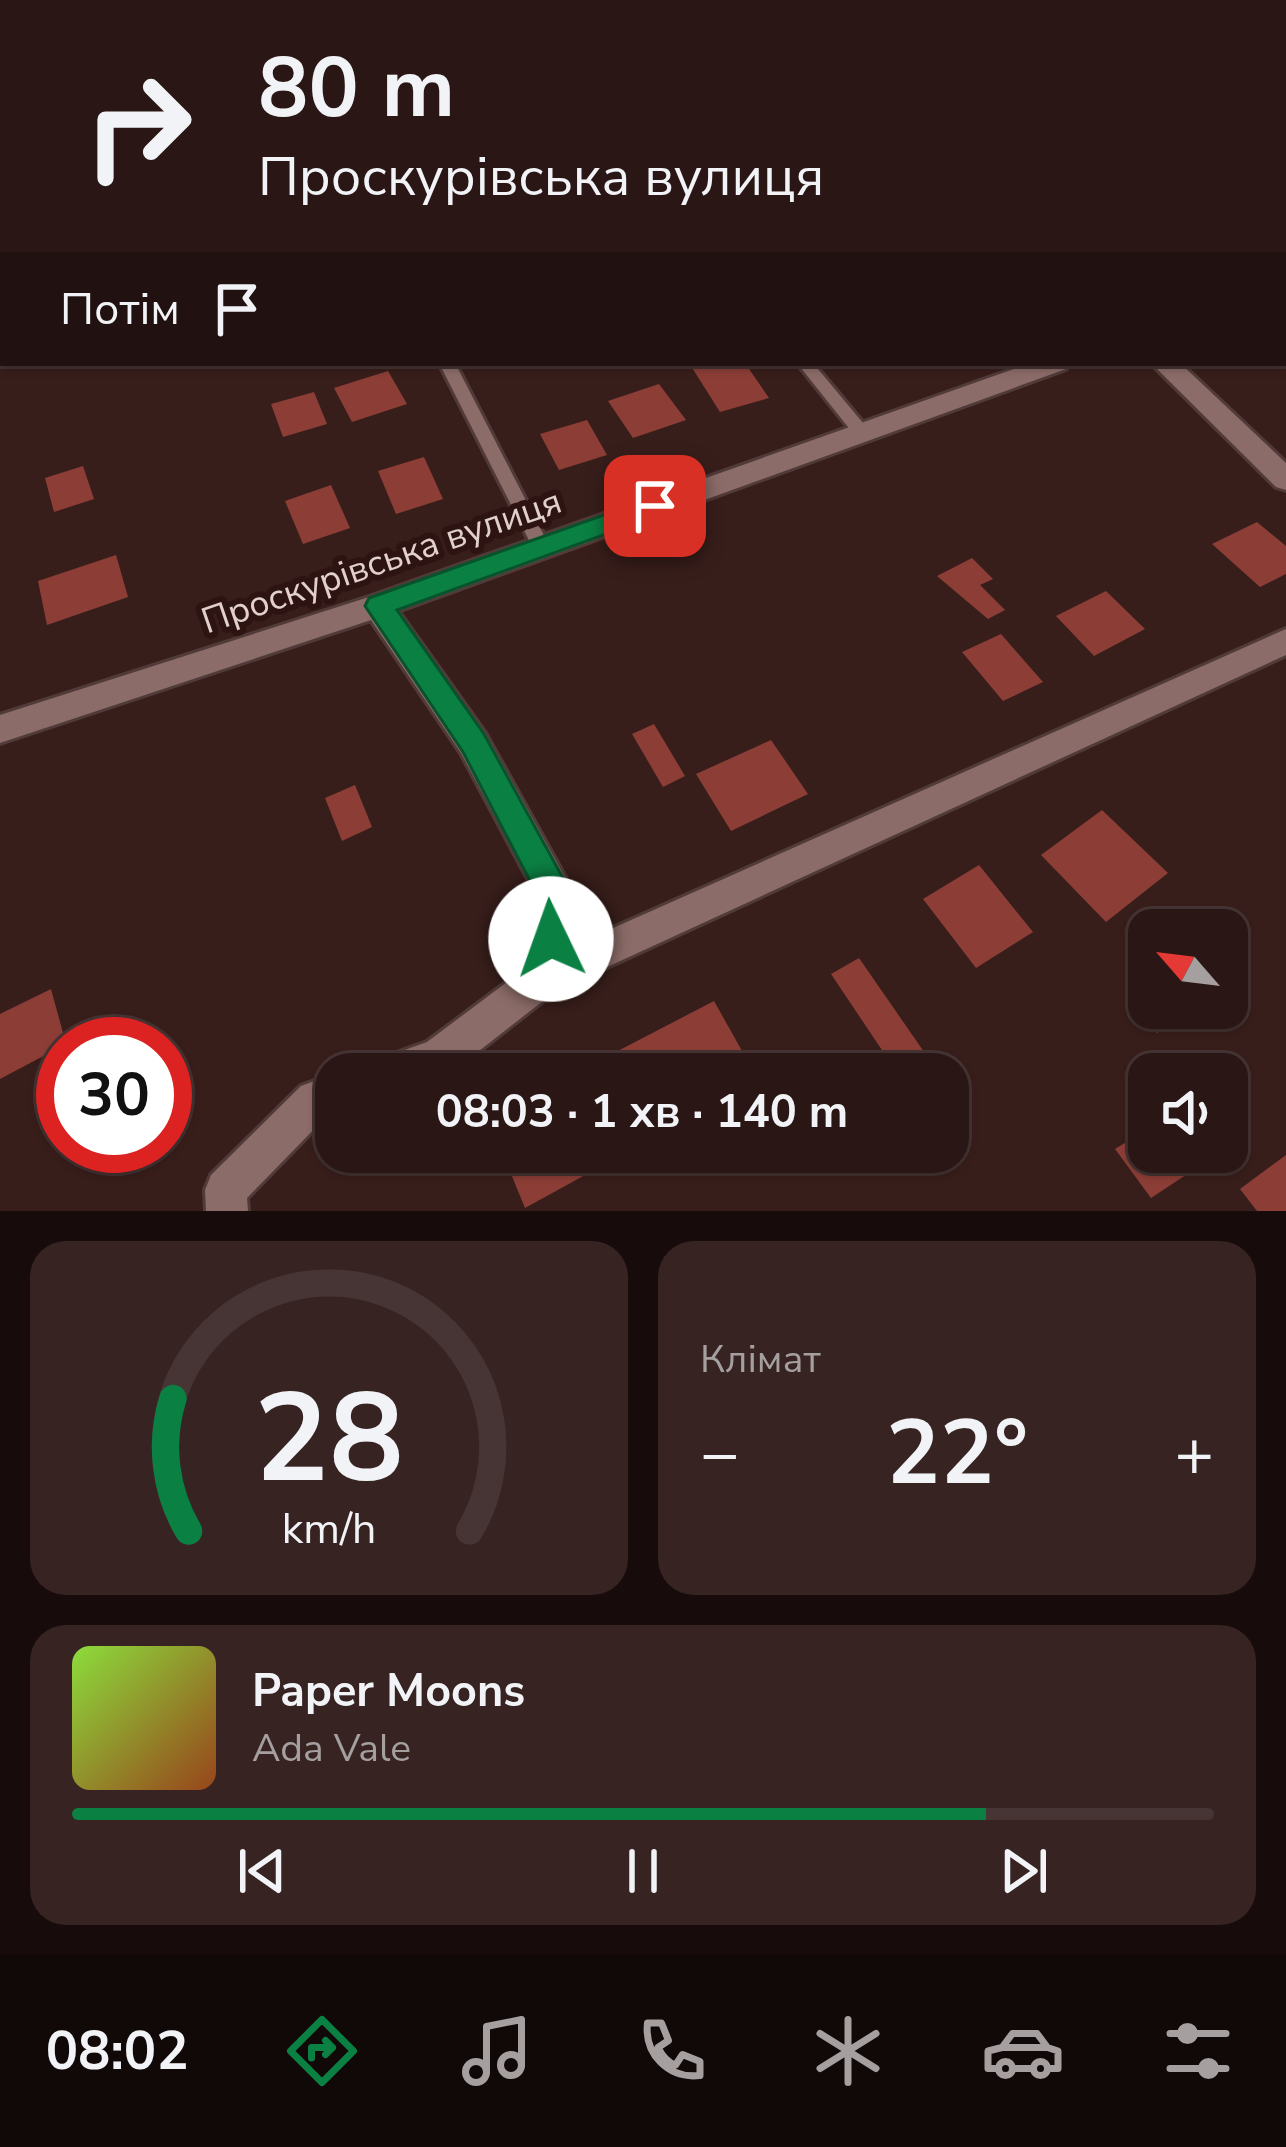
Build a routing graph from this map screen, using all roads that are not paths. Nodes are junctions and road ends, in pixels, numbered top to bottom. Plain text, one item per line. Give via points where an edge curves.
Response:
1 (449, 366) edge
2 (807, 366) edge
3 (1049, 366) edge
4 (1167, 366) edge
5 (862, 433) junction
6 (1286, 480) edge
7 (541, 547) junction
8 (378, 606) junction
9 (1286, 641) edge
10 (0, 729) edge
11 (544, 977) junction
12 (445, 1053) edge
13 (315, 1100) edge
14 (227, 1211) edge

1 - 7 lane
2 - 5 lane
3 - 5 street, Проскурівська вулиця
4 - 6 street
5 - 7 street, Проскурівська вулиця
7 - 8 street, Проскурівська вулиця
8 - 10 street, Проскурівська вулиця
8 - 11 street via 473,743 558,900
9 - 11 street
11 - 12 street
13 - 14 street via 226,1190

